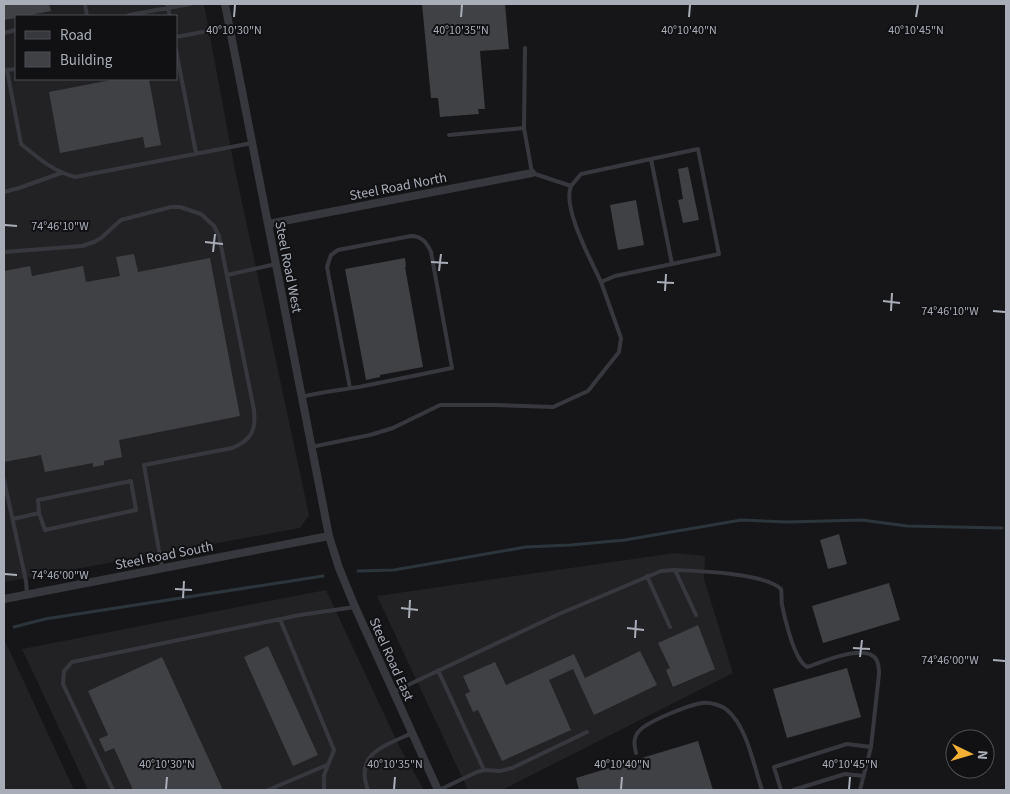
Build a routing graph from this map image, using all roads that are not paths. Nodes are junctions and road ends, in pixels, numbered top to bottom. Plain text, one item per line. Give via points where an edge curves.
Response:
1 (190, 4) edge
2 (225, 4) edge
3 (168, 6) edge
4 (129, 15) edge
5 (230, 27) junction
6 (178, 37) edge
7 (525, 48) dead end
8 (178, 60) edge
9 (15, 68) edge
10 (524, 128) junction
11 (449, 135) dead end
12 (252, 143) junction
13 (196, 154) junction
14 (651, 159) junction
15 (60, 173) junction
16 (532, 173) junction
17 (571, 186) junction
18 (4, 192) edge
19 (268, 224) junction
20 (4, 252) edge
21 (276, 264) junction
22 (672, 264) junction
23 (227, 275) junction
24 (601, 282) junction
25 (350, 388) junction
26 (302, 397) junction
27 (311, 447) junction
28 (4, 480) edge
29 (39, 513) junction
30 (13, 519) junction
31 (329, 536) junction
32 (162, 568) junction
33 (676, 570) junction
34 (647, 576) junction
35 (28, 594) junction
36 (4, 598) edge
37 (355, 606) junction
38 (696, 615) dead end
39 (280, 619) junction
40 (670, 627) dead end
41 (438, 670) junction
42 (393, 692) junction
43 (587, 732) dead end
44 (412, 733) junction
45 (871, 747) junction
46 (636, 752) dead end
47 (327, 765) junction
48 (484, 770) junction
49 (864, 776) junction
50 (113, 790) edge
51 (268, 790) edge
52 (324, 790) edge
53 (368, 790) edge
54 (438, 790) edge
55 (762, 790) edge
56 (781, 790) edge
57 (793, 790) edge
58 (860, 790) edge

1 - 3 lane
2 - 5 street, Steel Road West
3 - 4 lane
5 - 6 lane
5 - 12 street, Steel Road West
7 - 10 lane
8 - 13 lane
9 - 15 lane via 7,70 21,144
10 - 11 lane
10 - 16 lane
12 - 13 lane
12 - 19 street, Steel Road West
13 - 15 lane via 75,177
14 - 17 lane via 581,174
14 - 22 lane
14 - 22 lane via 698,149 719,254
15 - 18 lane
16 - 17 lane
16 - 19 street, Steel Road North
17 - 24 lane via 568,193 572,217
19 - 21 street, Steel Road West
20 - 23 lane via 82,246 102,238 122,220 180,207 200,214 214,226
21 - 23 lane
21 - 26 street, Steel Road West
22 - 24 lane
23 - 32 lane via 254,410 254,430 245,441 232,448 144,465
24 - 27 lane via 620,338 619,352 588,391 553,407 440,405 393,428
25 - 25 lane via 452,368 431,252 420,237 338,250 330,258 328,267
25 - 26 lane
26 - 27 street, Steel Road West
27 - 31 street, Steel Road West
28 - 30 lane
29 - 29 lane via 45,530 136,510 131,481 38,500
29 - 30 lane
30 - 35 lane
31 - 32 street, Steel Road South
31 - 37 street, Steel Road East
32 - 35 street, Steel Road South
33 - 34 lane
33 - 38 lane
33 - 45 lane via 714,572 777,585 781,589 791,638 799,659 807,667 859,652 876,658 879,674
34 - 40 lane
34 - 41 lane
35 - 36 street, Steel Road South
37 - 39 lane
37 - 42 street, Steel Road East
39 - 47 lane via 334,750
39 - 50 lane via 72,662 64,671 63,684
41 - 42 lane
41 - 48 lane
42 - 44 street, Steel Road East
43 - 48 lane via 512,768
44 - 53 lane via 379,749 368,759 364,774
44 - 54 street, Steel Road East
45 - 49 lane
45 - 56 lane via 847,744 774,767
46 - 55 lane via 634,742 638,732 646,726 702,703 714,703 734,717 743,732
47 - 51 lane
47 - 52 lane
48 - 54 lane
49 - 57 lane via 845,774
49 - 58 lane

